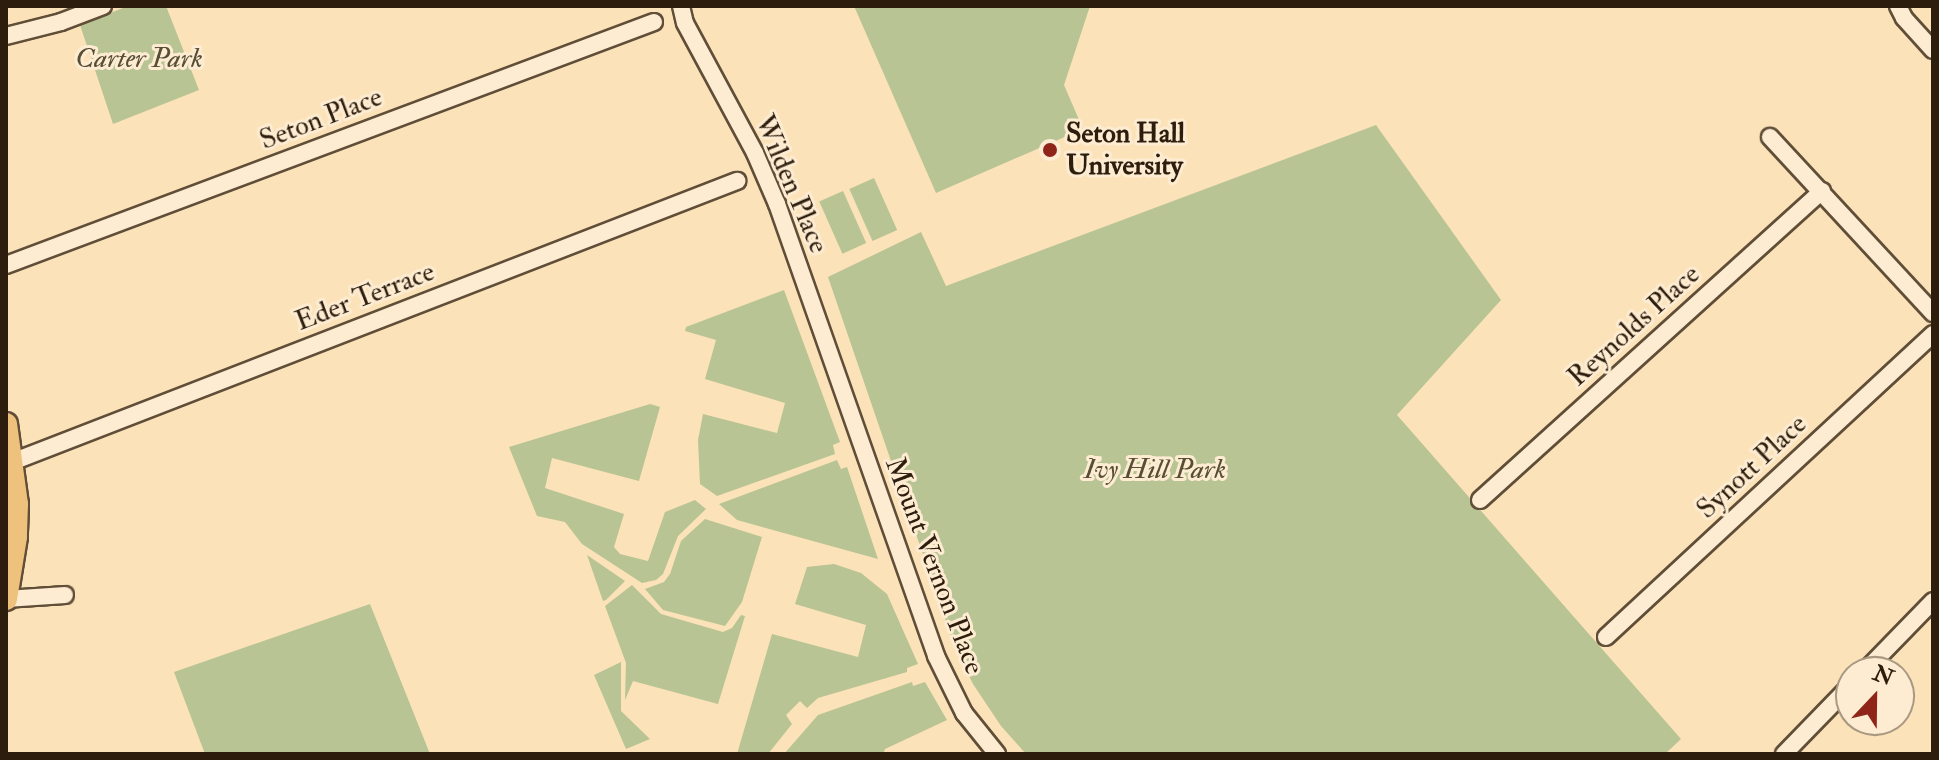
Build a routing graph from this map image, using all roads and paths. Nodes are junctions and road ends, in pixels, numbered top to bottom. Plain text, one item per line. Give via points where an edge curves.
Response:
1 (103, 6) edge
2 (681, 6) edge
3 (1898, 6) edge
4 (654, 22) dead end
5 (6, 36) edge
6 (1933, 50) edge
7 (1770, 137) dead end
8 (737, 181) dead end
9 (1822, 191) junction
10 (6, 265) edge
11 (1933, 313) edge
12 (1933, 334) edge
13 (840, 387) joint
14 (6, 424) edge
15 (12, 462) junction
16 (1480, 500) dead end
17 (65, 595) dead end
18 (6, 599) edge
19 (1933, 601) edge
20 (1606, 637) dead end
21 (1880, 656) edge
22 (1835, 701) edge
23 (997, 754) edge
24 (1784, 754) edge

1 - 5 street
2 - 13 street, Wilden Place via 777,204
3 - 6 street
4 - 10 street, Seton Place
7 - 9 street
8 - 15 street, Eder Terrace
9 - 11 street
9 - 16 street, Reynolds Place
12 - 20 street, Synott Place
13 - 23 street, Mount Vernon Place via 945,677 964,713
14 - 15 main road
15 - 18 main road via 16,537
17 - 18 street
19 - 21 street
22 - 24 street

